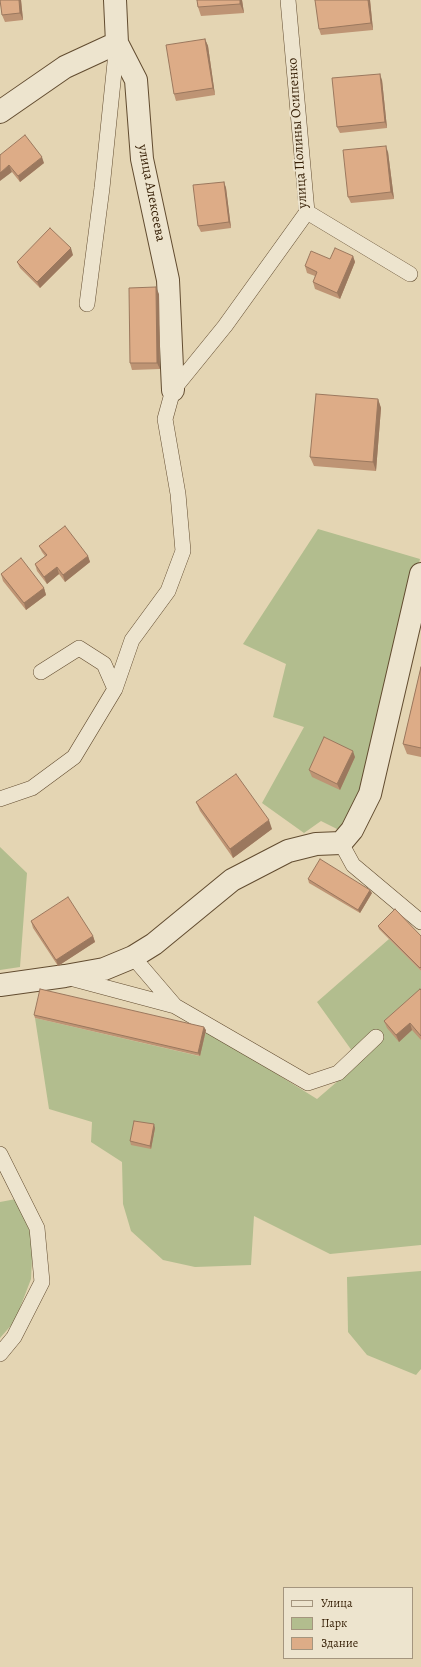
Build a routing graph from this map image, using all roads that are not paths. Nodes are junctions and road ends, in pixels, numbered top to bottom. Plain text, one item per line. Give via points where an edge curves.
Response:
1 (115, 0) edge
2 (288, 0) edge
3 (117, 43) junction
4 (0, 112) edge
5 (307, 212) junction
6 (410, 274) dead end
7 (87, 304) dead end
8 (173, 390) junction
9 (421, 574) edge
10 (41, 672) dead end
11 (116, 689) junction
12 (0, 798) edge
13 (341, 843) junction
14 (421, 922) edge
15 (133, 957) junction
16 (65, 976) junction
17 (0, 985) edge
18 (175, 1006) junction
19 (376, 1037) dead end
20 (0, 1154) edge
21 (0, 1354) edge

1 - 3 street, улица Алексеева
2 - 5 lane, улица Полины Осипенко
3 - 4 street via 65,67
3 - 7 lane
3 - 8 street, улица Алексеева via 136,80 142,159 168,280
5 - 6 lane
5 - 8 lane, улица Полины Осипенко via 225,326
8 - 11 lane via 165,419 178,494 183,551 168,591 132,640
9 - 13 street via 370,794 352,830
10 - 11 lane via 79,648 104,664
11 - 12 lane via 74,757 32,788
13 - 14 lane via 353,865
13 - 15 street via 316,844 288,851 232,880 154,944
15 - 16 street via 104,969
15 - 18 lane
16 - 17 street
16 - 18 lane
18 - 19 lane via 308,1083 338,1073
20 - 21 lane via 36,1228 42,1282 14,1337

